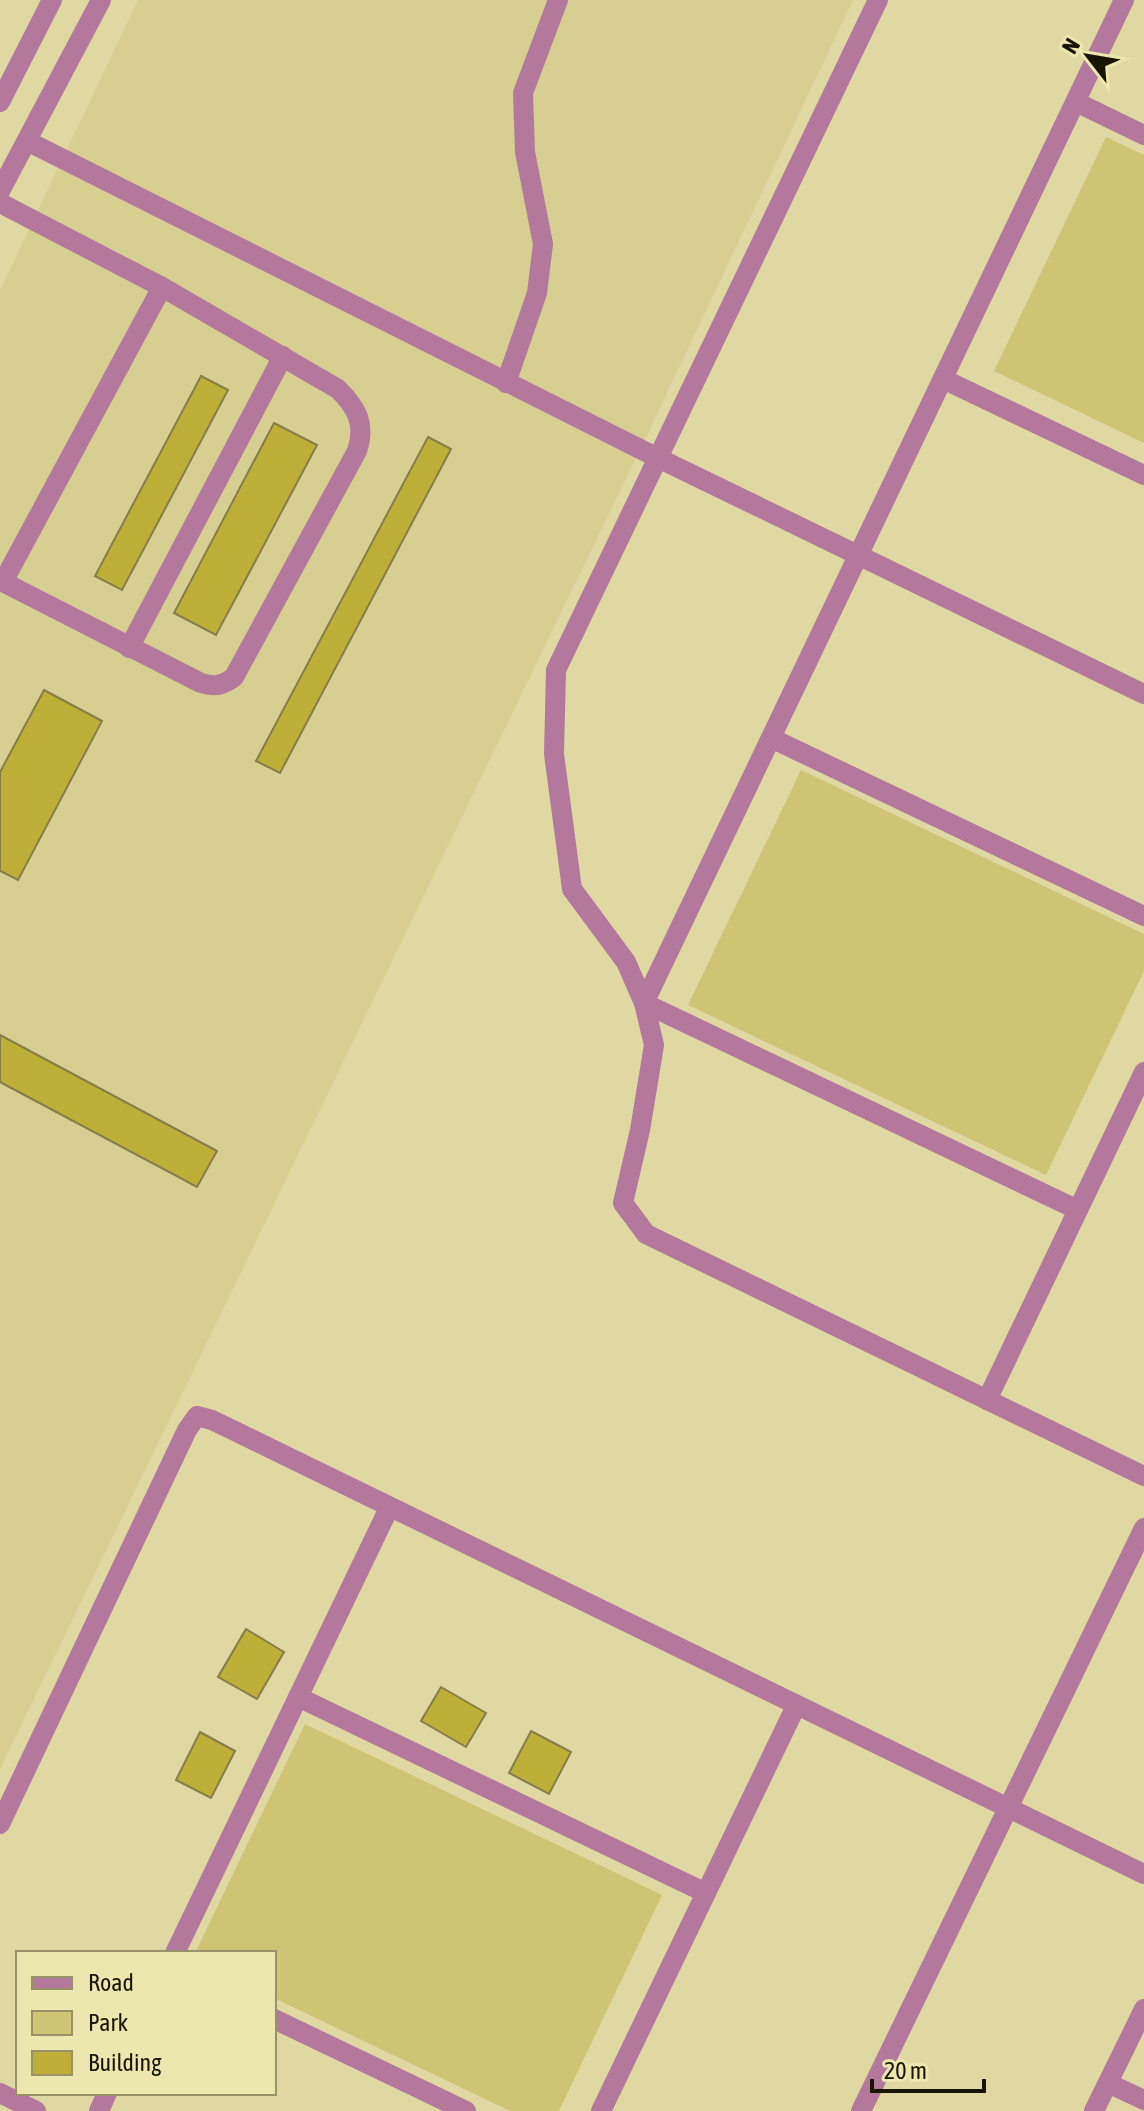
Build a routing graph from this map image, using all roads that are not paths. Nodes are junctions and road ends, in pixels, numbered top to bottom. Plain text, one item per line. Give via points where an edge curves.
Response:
1 (52, 0) edge
2 (101, 0) edge
3 (558, 0) edge
4 (878, 0) edge
5 (1124, 0) edge
6 (0, 102) edge
7 (1076, 102) junction
8 (1144, 135) edge
9 (27, 141) junction
10 (0, 191) edge
11 (0, 203) edge
12 (162, 287) junction
13 (283, 356) junction
14 (943, 379) junction
15 (506, 383) junction
16 (658, 458) junction
17 (1144, 475) edge
18 (859, 556) junction
19 (2, 582) edge
20 (129, 648) junction
21 (1144, 694) edge
22 (771, 738) junction
23 (1144, 916) edge
24 (644, 1003) junction
25 (1144, 1072) edge
26 (1078, 1210) junction
27 (987, 1400) junction
28 (1144, 1476) edge
29 (389, 1508) junction
30 (1144, 1528) edge
31 (298, 1697) junction
32 (796, 1706) junction
33 (1008, 1808) junction
34 (0, 1824) edge
35 (1144, 1874) edge
36 (706, 1893) junction
37 (176, 1951) edge
38 (1144, 2009) edge
39 (276, 2020) edge
40 (1108, 2083) junction
41 (0, 2093) edge
42 (1144, 2100) edge
43 (36, 2111) edge
44 (466, 2111) edge
45 (601, 2111) edge
46 (861, 2111) edge
47 (1094, 2111) edge

1 - 6 street
2 - 9 street
3 - 15 street via 523,93 525,152 543,244 537,293
4 - 16 street
5 - 7 street
7 - 8 street
7 - 14 street
9 - 10 street
9 - 15 street
11 - 12 street
12 - 13 street
12 - 19 street
13 - 20 street
13 - 20 street via 353,403 362,436 357,451 234,677 213,687
14 - 17 street
14 - 18 street
15 - 16 street
16 - 18 street
16 - 24 street via 556,670 554,754 572,889 626,962
18 - 21 street
18 - 22 street
19 - 20 street
22 - 23 street
22 - 24 street
24 - 26 street
24 - 27 street via 654,1045 623,1203 646,1234
25 - 26 street
26 - 27 street
27 - 28 street
29 - 31 street
29 - 32 street
29 - 34 street via 197,1416
30 - 33 street
31 - 36 street
31 - 37 street
32 - 33 street
32 - 36 street
33 - 35 street
33 - 46 street
36 - 45 street
38 - 40 street
39 - 44 street
40 - 42 street
40 - 47 street
41 - 43 street

